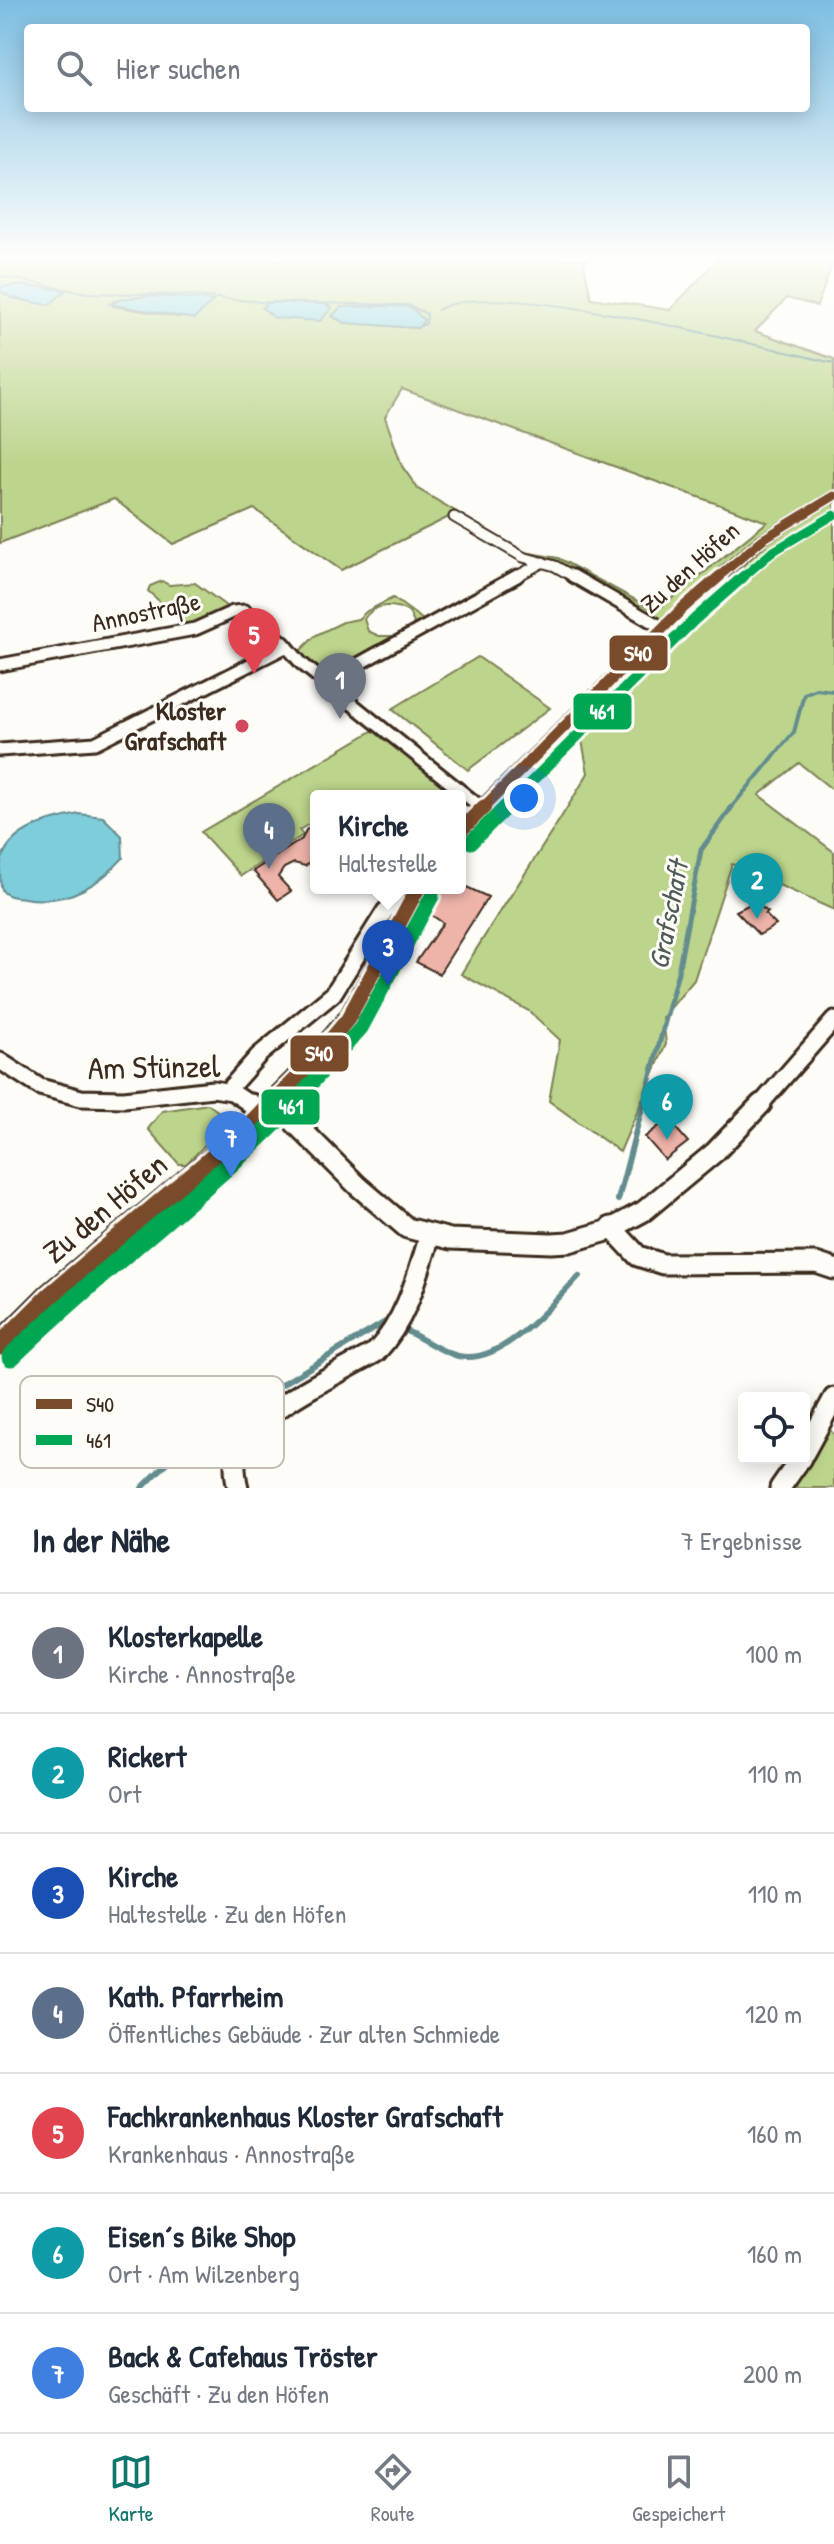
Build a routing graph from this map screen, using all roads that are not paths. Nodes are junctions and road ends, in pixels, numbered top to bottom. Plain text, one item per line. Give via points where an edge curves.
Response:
1 (834, 496) edge
2 (454, 517) dead end
3 (543, 562) junction
4 (663, 628) junction
5 (287, 646) junction
6 (0, 665) edge
7 (326, 682) junction
8 (0, 750) edge
9 (460, 790) edge
10 (466, 795) edge
11 (482, 808) junction
12 (466, 825) edge
13 (405, 894) edge
14 (415, 894) edge
15 (834, 1020) edge
16 (0, 1061) edge
17 (228, 1090) junction
18 (269, 1109) junction
19 (611, 1227) junction
20 (430, 1235) junction
21 (834, 1269) edge
22 (0, 1346) edge
23 (834, 1398) edge
24 (284, 1410) edge
25 (810, 1442) edge
26 (796, 1464) edge
27 (235, 1468) edge
28 (238, 1488) edge
29 (780, 1488) edge

1 - 4 street, Zu den Höfen via 763,539
2 - 3 street via 523,557
3 - 4 street
3 - 7 street
4 - 11 street, Zu den Höfen
5 - 6 street, Annostraße via 241,610 195,629
5 - 7 street, Annostraße
5 - 8 street via 95,743
7 - 9 street, Annostraße
10 - 11 street, Annostraße
11 - 12 street, Zu den Höfen
13 - 17 street via 385,911 333,994 259,1055
14 - 18 street, Zu den Höfen via 348,1019
15 - 19 street via 716,1152 659,1199
16 - 17 street, Am Stünzel via 40,1087 104,1102
17 - 18 street, Am Stünzel
18 - 20 street, Am Stünzel via 390,1215 409,1229
18 - 22 street, Zu den Höfen via 50,1296
19 - 20 street via 550,1243
19 - 21 street via 638,1256 663,1264 816,1263
20 - 24 street via 388,1340
23 - 25 street
26 - 29 street
27 - 28 street

